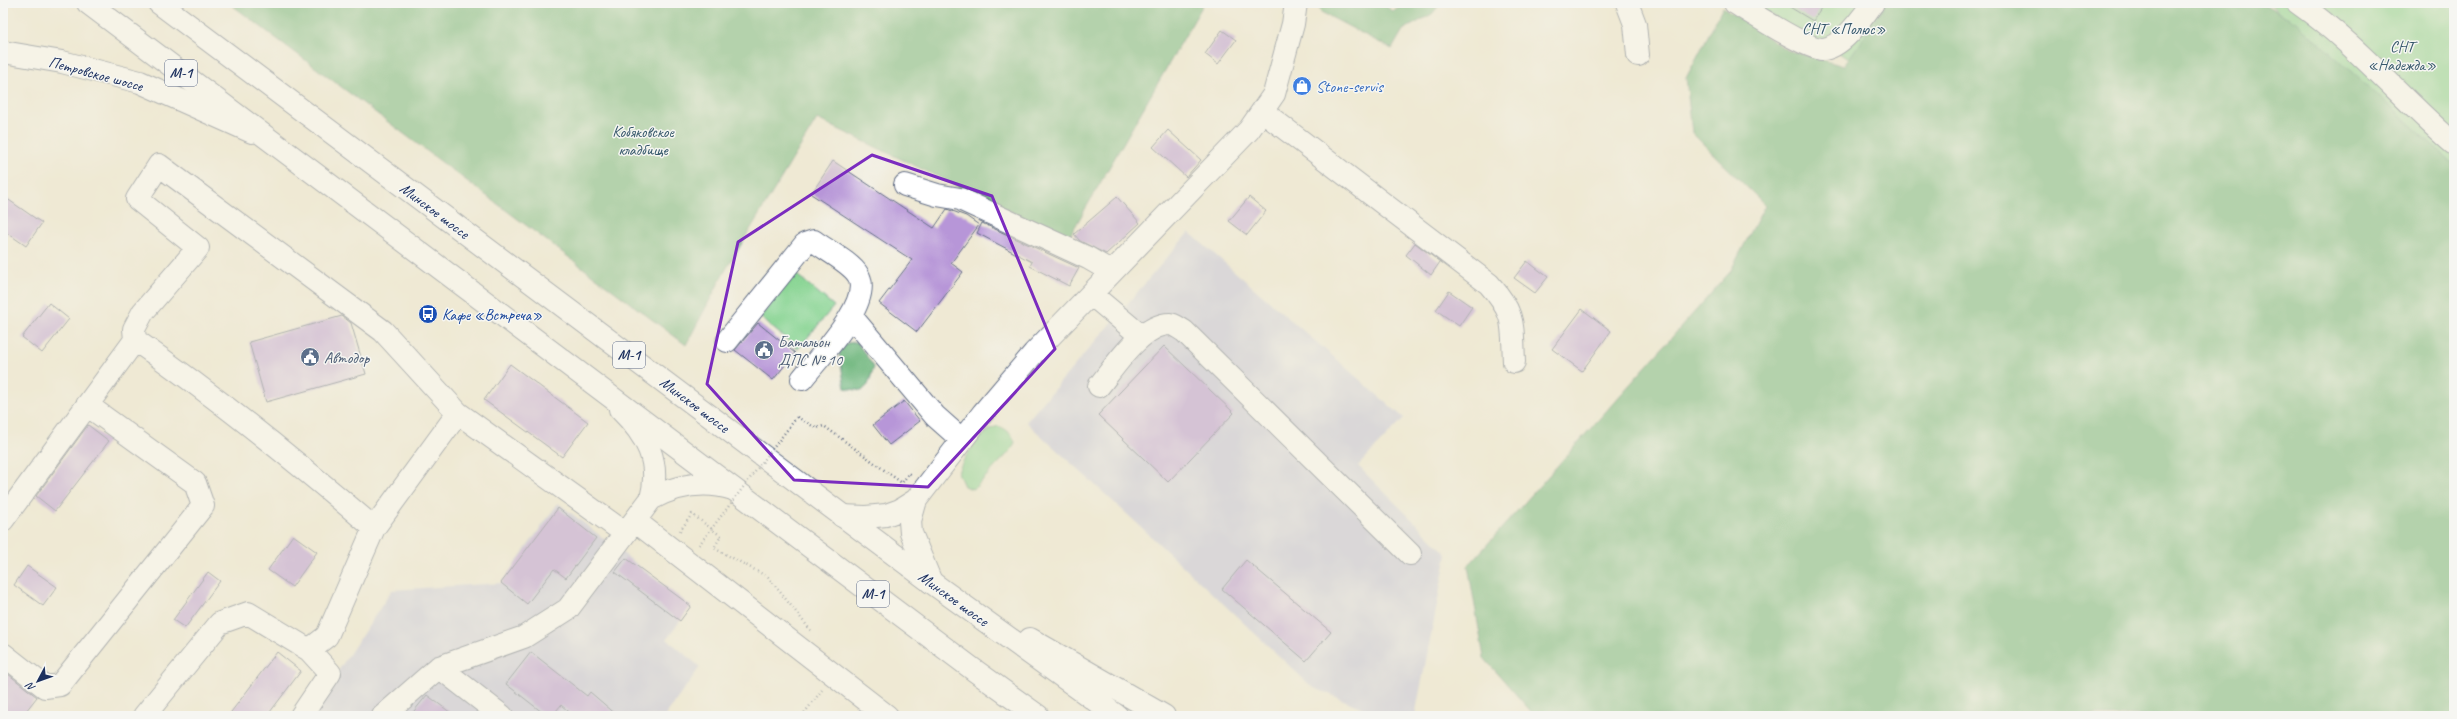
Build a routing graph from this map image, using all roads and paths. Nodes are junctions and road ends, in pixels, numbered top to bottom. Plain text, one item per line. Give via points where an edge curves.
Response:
1 (88, 3) edge
2 (159, 3) edge
3 (1627, 3) edge
4 (1735, 3) edge
5 (1873, 3) edge
6 (2298, 3) edge
7 (1291, 6) edge
8 (3, 52) edge
9 (1638, 55) dead end
10 (1264, 112) junction
11 (275, 142) junction
12 (2454, 144) edge
13 (906, 185) dead end
14 (1112, 272) junction
15 (1091, 294) junction
16 (851, 316) junction
17 (1141, 336) junction
18 (135, 340) junction
19 (727, 341) dead end
20 (1514, 362) dead end
21 (802, 379) dead end
22 (1099, 386) dead end
23 (600, 388) junction
24 (87, 405) junction
25 (458, 413) junction
26 (962, 440) junction
27 (914, 477) dead end
28 (733, 489) junction
29 (651, 499) junction
30 (916, 500) junction
31 (842, 516) junction
32 (3, 520) edge
33 (630, 527) junction
34 (374, 528) junction
35 (680, 531) dead end
36 (699, 545) dead end
37 (1410, 554) dead end
38 (937, 587) junction
39 (816, 637) dead end
40 (309, 650) junction
41 (3, 654) edge
42 (439, 667) junction
43 (974, 670) junction
44 (825, 686) dead end
45 (144, 716) edge
46 (301, 716) edge
47 (383, 716) edge
48 (502, 716) edge
49 (802, 716) edge
50 (887, 716) edge
51 (1022, 716) edge
52 (1038, 716) edge
53 (1117, 716) edge
54 (1164, 716) edge

1 - 11 main road, М-1
2 - 31 main road, Минское шоссе / М-1
3 - 9 main road via 1635,24
4 - 5 main road via 1821,49 1834,45 1847,35
6 - 12 main road via 2343,39
7 - 10 main road via 1280,76
8 - 11 main road, Петровское шоссе via 62,62 140,82
10 - 14 main road
10 - 20 main road via 1489,284 1509,309
11 - 23 main road, М-1
13 - 14 main road via 960,199 1088,258
14 - 15 main road
15 - 17 main road
15 - 26 main road via 1034,353
16 - 19 main road via 860,300 858,275 814,241 810,241
16 - 21 main road
16 - 26 main road via 935,416
17 - 22 main road
17 - 37 main road via 1158,326 1172,324 1184,331
18 - 24 main road
18 - 25 main road via 134,329 143,312 198,248 137,199 159,165 382,331
18 - 34 main road via 287,454
23 - 28 main road, М-1
23 - 29 main road via 629,418 649,448 655,479
24 - 32 main road
24 - 41 main road via 195,483 203,506 60,685 45,687
25 - 33 main road
25 - 34 main road
26 - 30 main road
27 - 36 path, bridge via 909,473 902,483 824,426 816,428 797,417
28 - 29 main road via 710,484 686,485
28 - 43 main road, М-1
29 - 33 main road
30 - 31 main road via 886,515
30 - 38 main road via 910,524 911,533
31 - 38 main road, Минское шоссе / М-1
33 - 42 main road via 568,610 524,638
33 - 50 main road
34 - 40 main road via 327,636
35 - 39 path via 692,514 721,536 714,548 768,577
38 - 53 main road, Минское шоссе / М-1
38 - 54 main road via 1103,679
40 - 45 main road via 248,613 220,623
40 - 46 main road via 330,673
42 - 47 main road
42 - 48 main road
43 - 51 main road
43 - 52 main road, М-1
44 - 49 path

